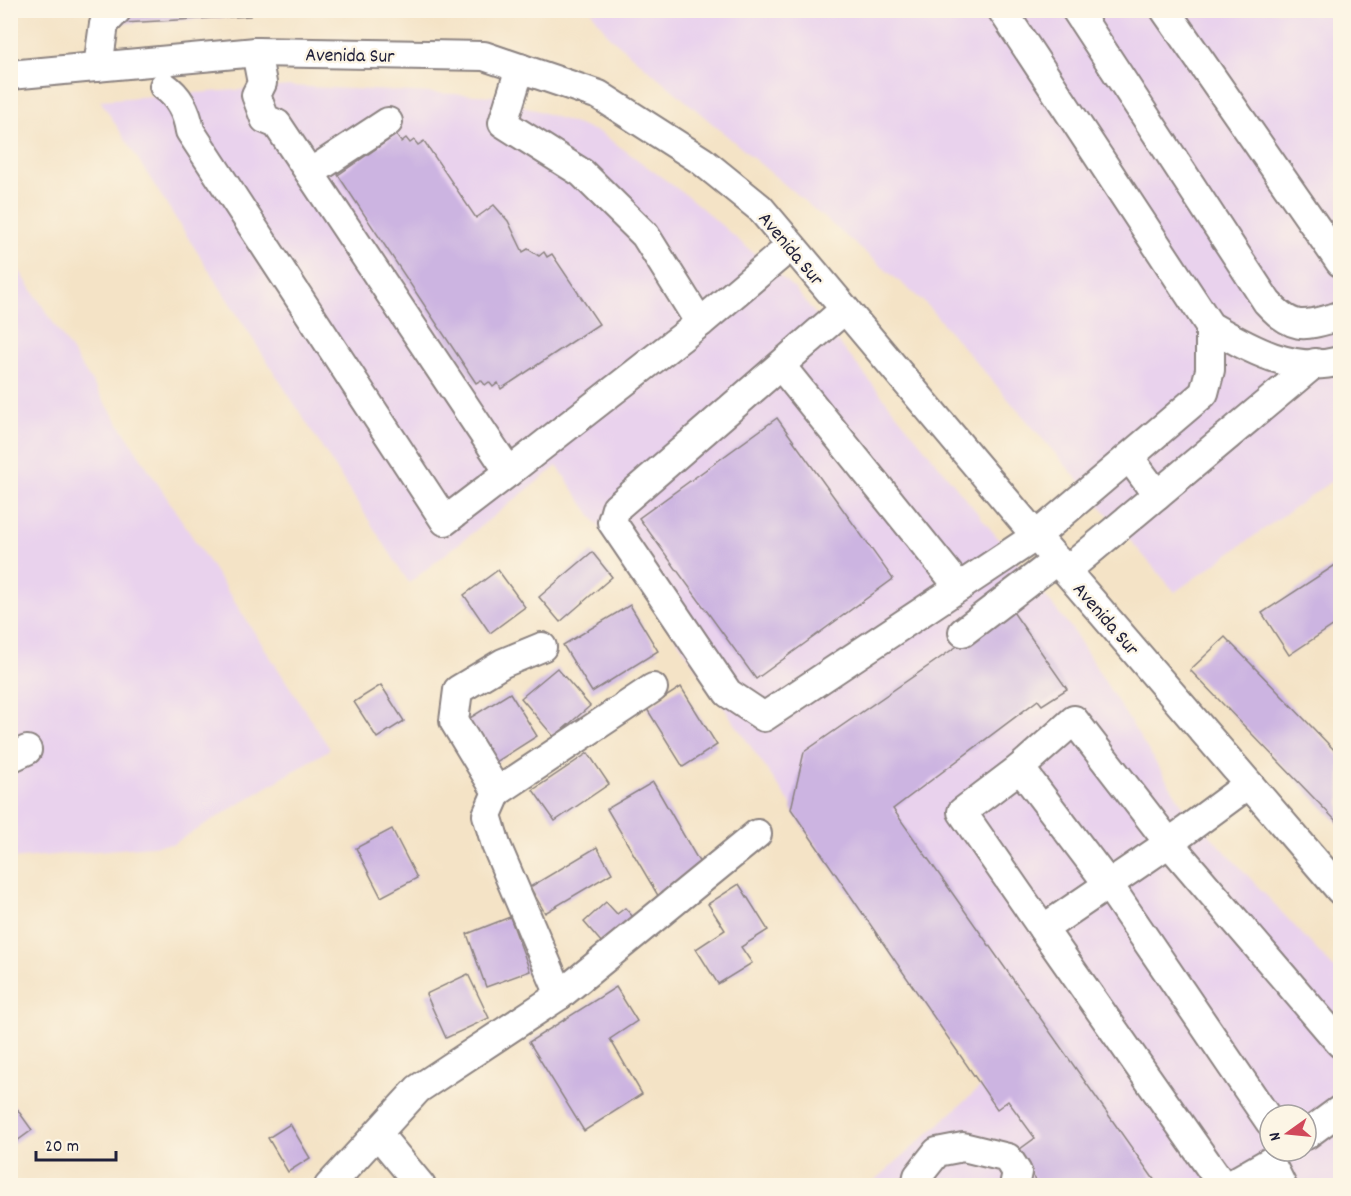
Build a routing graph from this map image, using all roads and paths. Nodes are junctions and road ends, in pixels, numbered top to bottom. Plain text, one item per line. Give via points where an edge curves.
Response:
1 (1002, 10) edge
2 (1076, 10) edge
3 (1165, 10) edge
4 (105, 15) edge
5 (256, 52) junction
6 (98, 67) junction
7 (520, 68) junction
8 (159, 74) junction
9 (10, 75) edge
10 (388, 122) dead end
11 (310, 173) junction
12 (792, 246) junction
13 (1341, 262) edge
14 (844, 309) junction
15 (1341, 316) edge
16 (700, 323) junction
17 (1210, 326) junction
18 (1328, 362) edge
19 (781, 366) junction
20 (1129, 457) junction
21 (509, 472) junction
22 (1157, 495) junction
23 (1035, 536) junction
24 (1062, 565) junction
25 (959, 588) junction
26 (963, 632) dead end
27 (542, 647) dead end
28 (653, 688) dead end
29 (1020, 768) junction
30 (1249, 784) junction
31 (497, 792) junction
32 (756, 834) dead end
33 (1170, 843) junction
34 (1108, 884) junction
35 (1341, 890) edge
36 (1042, 929) junction
37 (560, 995) junction
38 (1341, 1043) edge
39 (1258, 1104) edge
40 (1341, 1110) edge
41 (1318, 1126) edge
42 (378, 1134) junction
43 (1279, 1166) edge
44 (329, 1185) edge
45 (421, 1185) edge
46 (916, 1185) edge
47 (1014, 1185) edge
48 (1223, 1185) edge
49 (1228, 1185) edge

1 - 17 street
2 - 15 street via 1267,302 1282,318 1304,327
3 - 13 street
4 - 6 street
5 - 7 street, Avenida Sur via 484,56
5 - 8 street, Avenida Sur
5 - 11 street via 262,83 256,94 265,119 277,124
6 - 8 street, Avenida Sur
6 - 9 street, Avenida Sur
7 - 12 street, Avenida Sur via 599,95 702,160 760,208
7 - 16 street via 503,123 582,172 645,235
8 - 21 street via 187,114 190,131 445,521
10 - 11 street
11 - 21 street
12 - 14 street, Avenida Sur
12 - 16 street
14 - 19 street
14 - 23 street, Avenida Sur
16 - 21 street
17 - 18 street via 1279,361
17 - 20 street via 1210,370 1204,393
18 - 22 street
19 - 25 street
19 - 25 street via 616,508 612,522 728,693 764,717
20 - 22 street
20 - 23 street
22 - 24 street
23 - 24 street, Avenida Sur
23 - 25 street
24 - 26 street
24 - 30 street, Avenida Sur
27 - 31 street via 503,663 458,690 454,721
28 - 31 street
29 - 33 street via 1074,720
29 - 34 street
29 - 36 street via 962,812
30 - 33 street
30 - 35 street, Avenida Sur
31 - 37 street via 487,815 493,835
32 - 37 street
33 - 34 street
33 - 38 street
34 - 36 street
34 - 39 street
36 - 48 street
37 - 42 street via 418,1089
40 - 41 street
42 - 44 street
42 - 45 street
43 - 49 street
46 - 47 street via 918,1176 937,1152 963,1147 1008,1158 1017,1172

